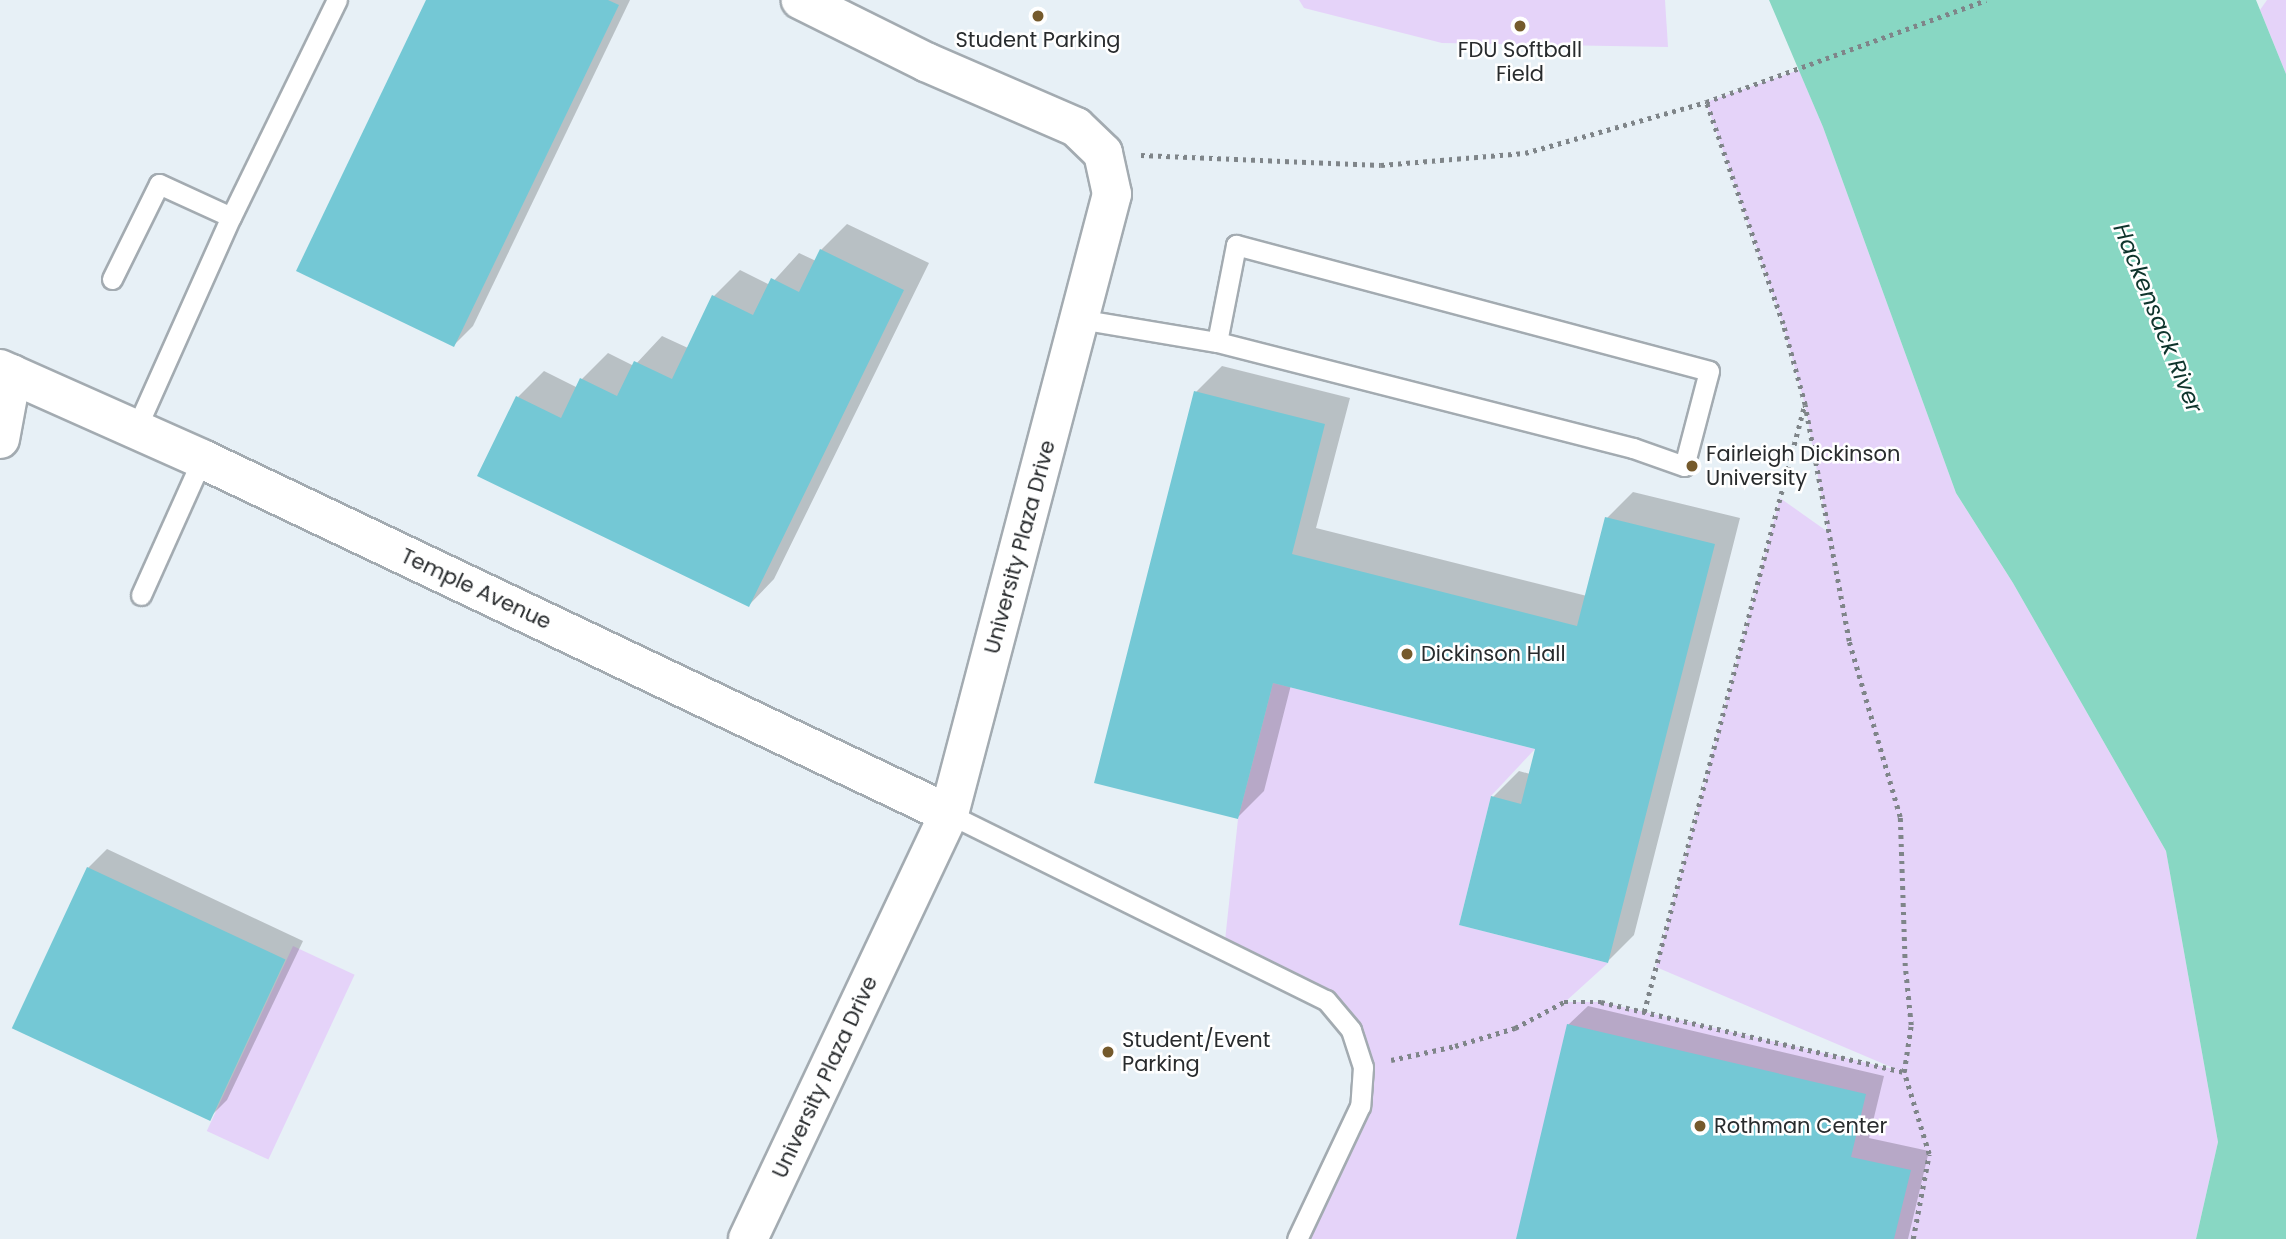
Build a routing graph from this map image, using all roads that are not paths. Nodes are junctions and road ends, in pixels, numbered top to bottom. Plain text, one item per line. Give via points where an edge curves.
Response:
1 (337, 0) edge
2 (801, 0) edge
3 (232, 217) junction
4 (112, 279) dead end
5 (1079, 319) junction
6 (1217, 342) junction
7 (6, 371) edge
8 (136, 429) junction
9 (0, 439) edge
10 (202, 459) junction
11 (141, 595) dead end
12 (949, 814) junction
13 (748, 1239) edge
14 (1297, 1239) edge

1 - 3 lane
2 - 5 street, University Plaza Drive via 926,62 1076,127 1103,153 1112,194
3 - 4 lane via 159,184
3 - 8 lane
5 - 6 lane
5 - 12 street, University Plaza Drive
6 - 6 lane via 1236,245 1709,370 1684,466 1620,445
7 - 8 street, Temple Avenue
7 - 9 street
8 - 10 street, Temple Avenue
10 - 11 lane
10 - 12 street, Temple Avenue
12 - 13 street, University Plaza Drive
12 - 14 lane via 1326,1000 1351,1030 1363,1067 1360,1106

